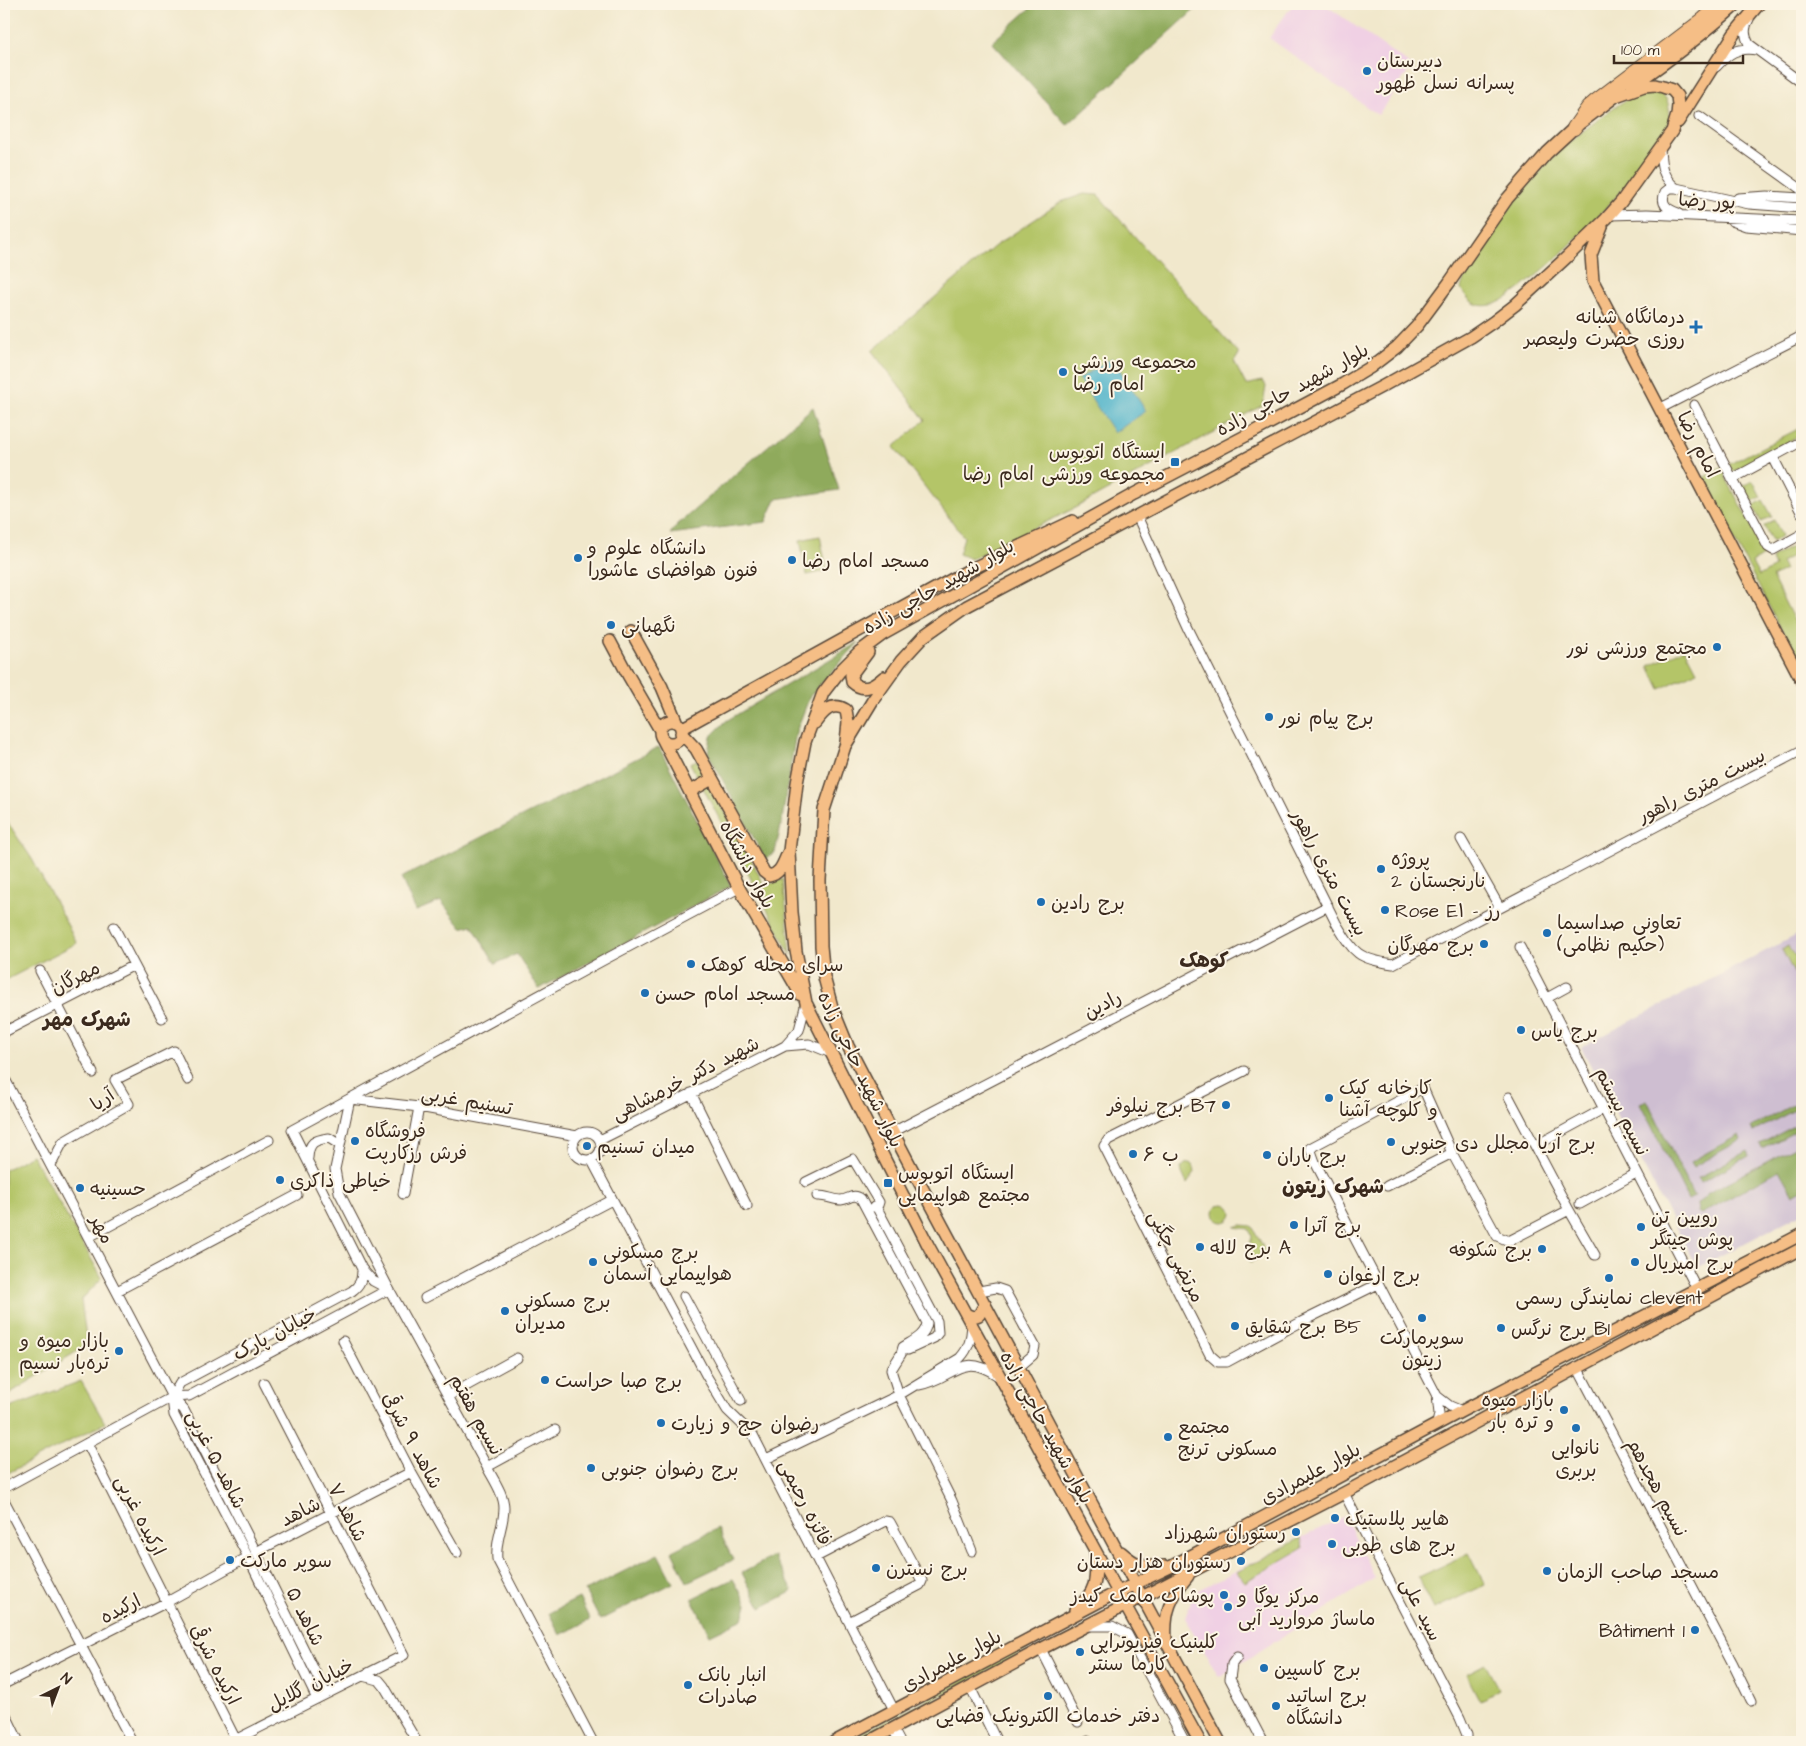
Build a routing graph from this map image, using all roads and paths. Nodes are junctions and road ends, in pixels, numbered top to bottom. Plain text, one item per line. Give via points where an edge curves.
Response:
1 (1721, 4) edge
2 (1736, 4) edge
3 (1757, 7) edge
4 (1757, 50) junction
5 (1704, 80) junction
6 (1802, 83) edge
7 (1616, 96) junction
8 (1699, 116) dead end
9 (1574, 128) junction
10 (1672, 132) junction
11 (1660, 149) junction
12 (1676, 188) junction
13 (1802, 190) edge
14 (1802, 198) edge
15 (1726, 199) junction
16 (1802, 208) edge
17 (1685, 215) junction
18 (1608, 217) junction
19 (1725, 218) junction
20 (1802, 222) edge
21 (1802, 231) edge
22 (1802, 336) edge
23 (1694, 405) dead end
24 (1661, 408) junction
25 (1802, 441) edge
26 (1773, 457) junction
27 (1732, 479) junction
28 (1134, 494) junction
29 (1802, 514) edge
30 (1137, 516) junction
31 (1802, 534) edge
32 (631, 631) dead end
33 (882, 635) junction
34 (610, 641) dead end
35 (901, 660) junction
36 (1802, 681) edge
37 (680, 728) junction
38 (810, 729) junction
39 (662, 735) junction
40 (845, 746) junction
41 (1802, 750) edge
42 (712, 779) junction
43 (691, 791) junction
44 (1461, 839) dead end
45 (789, 851) junction
46 (739, 888) junction
47 (1328, 906) junction
48 (1500, 908) junction
49 (114, 927) dead end
50 (1520, 947) dead end
51 (134, 965) junction
52 (40, 971) dead end
53 (1567, 987) dead end
54 (1547, 998) junction
55 (806, 1003) junction
56 (57, 1005) junction
57 (162, 1018) dead end
58 (4, 1032) edge
59 (785, 1046) junction
60 (831, 1053) junction
61 (1244, 1071) dead end
62 (92, 1074) dead end
63 (4, 1076) edge
64 (188, 1080) dead end
65 (690, 1093) junction
66 (1509, 1097) dead end
67 (350, 1100) junction
68 (419, 1107) junction
69 (1603, 1109) junction
70 (893, 1132) junction
71 (577, 1136) junction
72 (269, 1140) dead end
73 (600, 1140) junction
74 (340, 1145) junction
75 (1535, 1146) junction
76 (1452, 1153) junction
77 (590, 1159) junction
78 (308, 1160) junction
79 (51, 1165) junction
80 (1636, 1173) junction
81 (806, 1182) dead end
82 (1387, 1186) dead end
83 (403, 1194) dead end
84 (296, 1195) dead end
85 (817, 1196) dead end
86 (612, 1200) junction
87 (1580, 1204) dead end
88 (747, 1206) dead end
89 (876, 1206) junction
90 (1569, 1210) junction
91 (867, 1211) junction
92 (1802, 1234) edge
93 (89, 1236) junction
94 (1802, 1248) edge
95 (1595, 1255) dead end
96 (362, 1269) junction
97 (1378, 1284) junction
98 (389, 1289) junction
99 (1697, 1289) junction
100 (117, 1291) junction
101 (979, 1291) junction
102 (684, 1296) dead end
103 (425, 1298) dead end
104 (985, 1304) junction
105 (970, 1319) junction
106 (343, 1341) dead end
107 (901, 1354) junction
108 (517, 1358) dead end
109 (723, 1367) junction
110 (1019, 1367) junction
111 (1577, 1367) junction
112 (706, 1376) junction
113 (998, 1376) junction
114 (264, 1384) dead end
115 (914, 1386) junction
116 (899, 1394) junction
117 (448, 1396) junction
118 (1437, 1396) junction
119 (172, 1397) junction
120 (740, 1400) dead end
121 (1462, 1411) junction
122 (1437, 1424) junction
123 (555, 1430) dead end
124 (87, 1443) junction
125 (766, 1459) junction
126 (487, 1467) junction
127 (411, 1472) junction
128 (4, 1488) edge
129 (1344, 1493) junction
130 (4, 1500) edge
131 (330, 1514) junction
132 (1114, 1546) junction
133 (1094, 1549) junction
134 (972, 1551) dead end
135 (457, 1553) dead end
136 (252, 1554) junction
137 (816, 1557) junction
138 (1172, 1566) junction
139 (1191, 1573) junction
140 (1135, 1583) junction
141 (1118, 1592) junction
142 (1143, 1597) junction
143 (167, 1602) junction
144 (1125, 1606) junction
145 (1063, 1620) junction
146 (849, 1622) junction
147 (1087, 1626) junction
148 (81, 1645) junction
149 (1167, 1646) junction
150 (1041, 1649) junction
151 (404, 1655) joint
152 (1237, 1657) dead end
153 (1178, 1666) junction
154 (1163, 1674) junction
155 (362, 1676) junction
156 (4, 1684) edge
157 (970, 1687) junction
158 (322, 1696) junction
159 (1751, 1701) dead end
160 (894, 1710) junction
161 (4, 1711) edge
162 (1078, 1722) dead end
163 (893, 1729) junction
164 (235, 1741) edge
165 (20, 1742) edge
166 (132, 1742) edge
167 (417, 1742) edge
168 (593, 1742) edge
169 (834, 1742) edge
170 (868, 1742) edge
171 (900, 1742) edge
172 (997, 1742) edge
173 (1185, 1742) edge
174 (1200, 1742) edge
175 (1220, 1742) edge
176 (1262, 1742) edge
177 (1467, 1742) edge

1 - 9 highway via 1596,100
2 - 7 main road via 1658,68
3 - 4 street via 1748,22 1745,37
3 - 5 main road via 1734,34
4 - 5 street via 1741,48 1733,52
4 - 6 street
5 - 10 main road
7 - 9 main road, بلوار شهید حاجی زاده
7 - 10 main road via 1644,86 1655,85 1672,90 1678,105
8 - 13 street
9 - 28 main road, بلوار شهید حاجی زاده via 1507,199 1449,283 1397,347 1371,367 1320,396
10 - 11 main road
11 - 12 street, پور رضا via 1664,174
11 - 18 main road
12 - 15 street, پور رضا
12 - 17 street via 1670,188 1662,198 1668,209
14 - 15 street
15 - 16 street, پور رضا
17 - 18 street, پور رضا
17 - 19 street, پور رضا
18 - 24 main road, امام رضا via 1591,255 1593,281
18 - 30 main road, بلوار شهید حاجی زاده via 1515,305 1471,337 1344,408
19 - 20 street, پور رضا
19 - 21 street via 1746,226
22 - 24 street
23 - 27 street
24 - 36 main road, امام رضا
25 - 26 street
26 - 27 street
26 - 29 street
27 - 31 street via 1770,550
28 - 33 main road, بلوار شهید حاجی زاده
28 - 37 main road via 969,570
30 - 35 main road, بلوار شهید حاجی زاده via 967,606
30 - 47 street, بیست متری راهور via 1188,628
32 - 37 main road, بلوار دانشگاه
33 - 35 main road via 851,674 852,682 857,687 875,686
33 - 38 main road, بلوار شهید حاجی زاده via 859,652 823,693
34 - 39 main road, بلوار دانشگاه
35 - 40 main road, بلوار شهید حاجی زاده
37 - 39 main road via 667,722
37 - 39 main road via 679,739 673,742
37 - 42 main road, بلوار دانشگاه
38 - 40 main road via 822,714 840,706 846,710 848,722
38 - 45 main road, بلوار شهید حاجی زاده via 797,783
39 - 43 main road, بلوار دانشگاه
40 - 70 main road, بلوار شهید حاجی زاده via 824,810 820,880 823,969 832,1007 848,1046
41 - 48 street, بیست متری راهور
42 - 43 main road
42 - 45 main road, بلوار دانشگاه via 764,872 769,876 779,872
43 - 46 main road, بلوار دانشگاه
44 - 48 street
45 - 55 main road, بلوار شهید حاجی زاده via 796,951
46 - 55 main road, بلوار دانشگاه
46 - 67 street
47 - 48 street, بیست متری راهور via 1351,949 1372,961 1393,964
47 - 70 street, رادین
49 - 51 street
50 - 54 street, نسیم بیستم
51 - 56 street, مهرگان
51 - 57 street
52 - 56 street
53 - 54 street
54 - 69 street, نسیم بیستم
55 - 59 street, شهید دکتر خرمشاهی via 799,1030
55 - 60 main road, بلوار شهید حاجی زاده
56 - 58 street, مهرگان
56 - 62 street
59 - 60 street, شهید دکتر خرمشاهی via 809,1044
59 - 65 street, شهید دکتر خرمشاهی
60 - 105 main road, بلوار شهید حاجی زاده via 928,1245
61 - 97 street, مرتضی چگنی via 1108,1140 1104,1146 1210,1355 1218,1362 1226,1362
63 - 79 street, مهر
64 - 79 street, آریا via 174,1051 114,1080 129,1104 63,1142
65 - 73 street, شهید دکتر خرمشاهی
65 - 88 street
66 - 75 street
67 - 68 street, تسنیم غربی
67 - 74 street, نسیم هفتم
67 - 78 street via 292,1130
68 - 71 street, تسنیم غربی
68 - 83 street
69 - 75 street
69 - 80 street, نسیم بیستم
70 - 101 main road, بلوار شهید حاجی زاده
71 - 73 street via 589,1132
71 - 77 street via 573,1144 575,1153 582,1159
72 - 93 street
73 - 77 street via 600,1152
74 - 78 street via 329,1138 316,1140 308,1148
74 - 98 street, نسیم هفتم via 335,1169 339,1192
75 - 90 street
76 - 82 street
76 - 90 street via 1497,1236 1509,1242
76 - 97 street via 1423,1088 1310,1148
77 - 86 street, فائزه رحیمی
78 - 96 street
79 - 93 street, مهر
80 - 87 street
80 - 99 street, نسیم بیستم
81 - 89 street via 854,1159 879,1202
84 - 100 street
85 - 91 street via 839,1200 858,1196
86 - 103 street
86 - 112 street, فائزه رحیمی
89 - 91 street
89 - 107 street via 937,1321 938,1333 934,1338
90 - 95 street
91 - 107 street via 927,1323 921,1336 903,1347
92 - 99 main road, بلوار علیمرادی
93 - 100 street, مهر
94 - 111 main road, بلوار علیمرادی
96 - 98 street via 373,1281
96 - 119 street, خیابان پارک via 359,1286 352,1291 180,1383
97 - 118 street
98 - 117 street, نسیم هفتم
98 - 119 street, خیابان پارک via 189,1396
99 - 121 main road, بلوار علیمرادی
100 - 119 street, مهر
101 - 104 main road, بلوار شهید حاجی زاده
101 - 110 street via 996,1288 1005,1291 1035,1346 1034,1355
102 - 109 street
104 - 105 main road via 979,1315
104 - 110 main road, بلوار شهید حاجی زاده
105 - 113 main road, بلوار شهید حاجی زاده
105 - 115 street via 971,1342 967,1351
106 - 127 street, شاهد ۹ شرقی
107 - 116 street via 891,1370
108 - 117 street
109 - 112 street
109 - 120 street
110 - 132 main road, بلوار شهید حاجی زاده
111 - 129 main road, بلوار علیمرادی
111 - 159 street, نسیم هجدهم
112 - 125 street, فائزه رحیمی via 727,1410 753,1435
113 - 115 street via 976,1364
113 - 133 main road, بلوار شهید حاجی زاده
114 - 131 street, شاهد ۷
115 - 116 street
116 - 125 street
116 - 134 street via 952,1501
117 - 126 street, نسیم هفتم
118 - 121 street
118 - 122 street
119 - 124 street, خیابان پارک
119 - 136 street, شاهد ۵ غربی via 184,1410
121 - 122 main road, بلوار علیمرادی
122 - 138 main road, بلوار علیمرادی
123 - 126 street
124 - 128 street, خیابان پارک
124 - 143 street, ارکیده غربی
125 - 137 street, فائزه رحیمی
126 - 168 street, نسیم هفتم via 504,1506 497,1559
127 - 131 street, شاهد
127 - 135 street, شاهد ۹ شرقی
129 - 139 main road, بلوار علیمرادی
129 - 177 street, سید علی via 1460,1718
130 - 148 street
131 - 136 street, شاهد
131 - 151 street, شاهد ۷
132 - 138 main road via 1142,1567
132 - 140 main road, بلوار شهید حاجی زاده
133 - 141 main road, بلوار شهید حاجی زاده
133 - 145 main road via 1097,1576 1092,1592
136 - 143 street, ارکیده
136 - 158 street, شاهد ۵
137 - 146 street, فائزه رحیمی
137 - 146 street via 888,1521 922,1581 920,1585
138 - 140 main road, بلوار علیمرادی
139 - 142 main road, بلوار علیمرادی
139 - 149 main road via 1175,1592 1170,1605
140 - 141 main road, بلوار علیمرادی
140 - 142 main road, بلوار شهید حاجی زاده
141 - 144 main road, بلوار شهید حاجی زاده
141 - 145 main road, بلوار علیمرادی
142 - 144 main road, بلوار علیمرادی
142 - 149 main road, بلوار شهید حاجی زاده
143 - 148 street, ارکیده
143 - 164 street, ارکیده شرقی
144 - 147 main road, بلوار علیمرادی
144 - 154 main road, بلوار شهید حاجی زاده
145 - 160 main road, بلوار علیمرادی
146 - 160 street, فائزه رحیمی
147 - 150 main road, بلوار علیمرادی
147 - 173 street via 1112,1626 1127,1634
148 - 156 street, ارکیده
148 - 166 street
149 - 153 main road, بلوار شهید حاجی زاده
150 - 157 main road, بلوار علیمرادی
150 - 162 street
151 - 155 street, خیابان گلایل
152 - 176 street via 1232,1664 1230,1679
153 - 154 main road via 1167,1663
153 - 175 main road, بلوار شهید حاجی زاده
154 - 174 main road, بلوار شهید حاجی زاده
155 - 158 street, خیابان گلایل
155 - 167 street via 379,1680
157 - 163 main road, بلوار علیمرادی
157 - 172 street
158 - 164 street, خیابان گلایل
160 - 169 main road, بلوار علیمرادی
161 - 165 street
163 - 170 main road, بلوار علیمرادی
163 - 171 street

